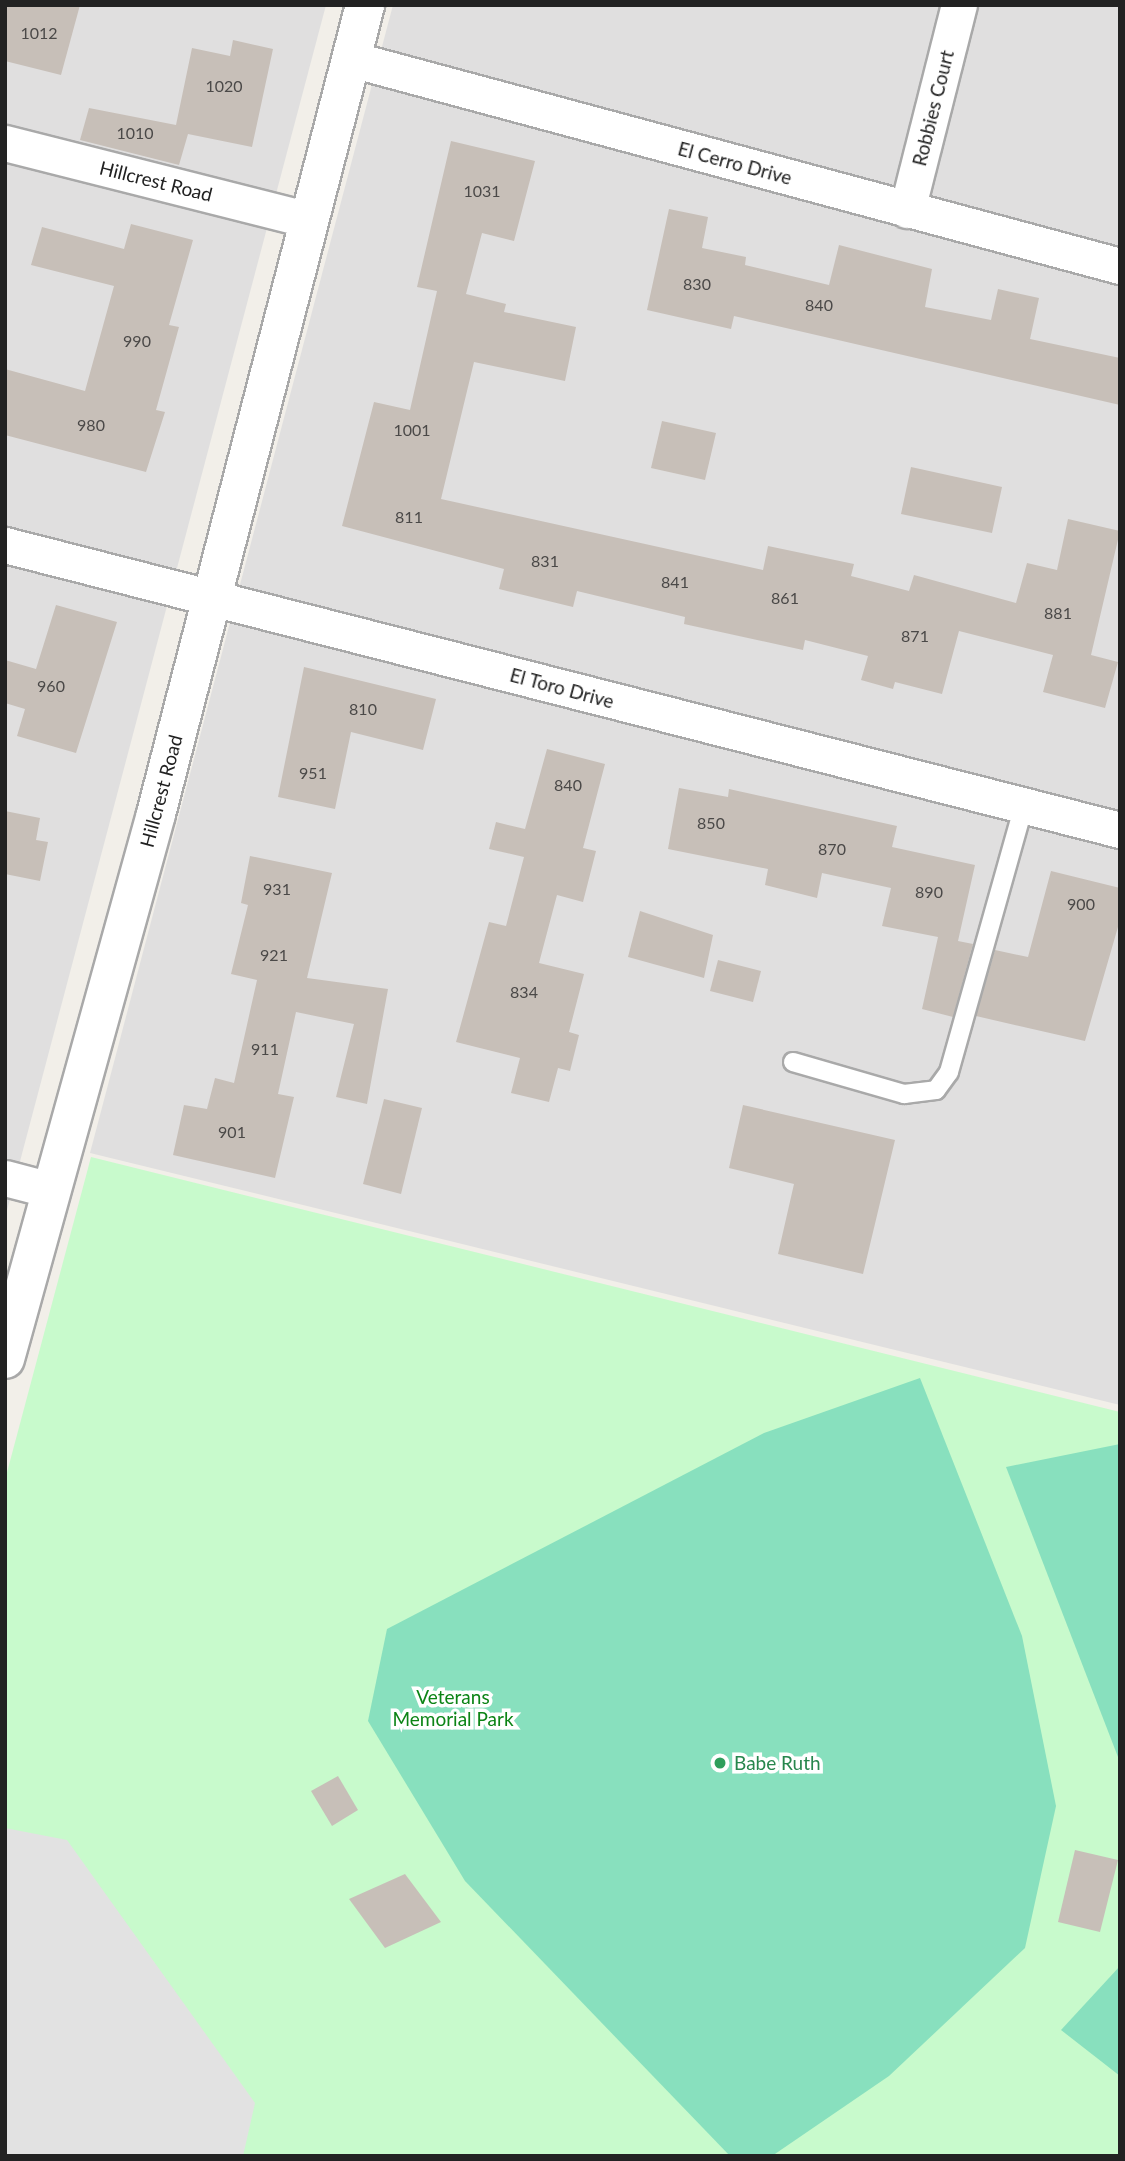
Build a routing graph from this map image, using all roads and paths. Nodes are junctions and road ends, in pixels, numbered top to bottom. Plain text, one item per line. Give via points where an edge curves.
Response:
1 (365, 5) edge
2 (959, 5) edge
3 (351, 59) junction
4 (5, 143) edge
5 (907, 210) junction
6 (306, 219) junction
7 (1120, 266) edge
8 (5, 545) edge
9 (211, 599) junction
10 (1024, 806) junction
11 (1120, 830) edge
12 (793, 1062) dead end
13 (5, 1178) edge
14 (51, 1190) junction
15 (5, 1359) edge

1 - 3 street, Hillcrest Road
2 - 5 street, Robbies Court
3 - 5 street, El Cerro Drive
3 - 6 street, Hillcrest Road
4 - 6 street, Hillcrest Road
5 - 7 street, El Cerro Drive
6 - 9 street, Hillcrest Road
8 - 9 street, El Toro Drive
9 - 10 street, El Toro Drive
9 - 14 street, Hillcrest Road
10 - 11 street, El Toro Drive
10 - 12 lane via 949,1072 936,1090 904,1094
13 - 14 street
14 - 15 street, Hillcrest Road

